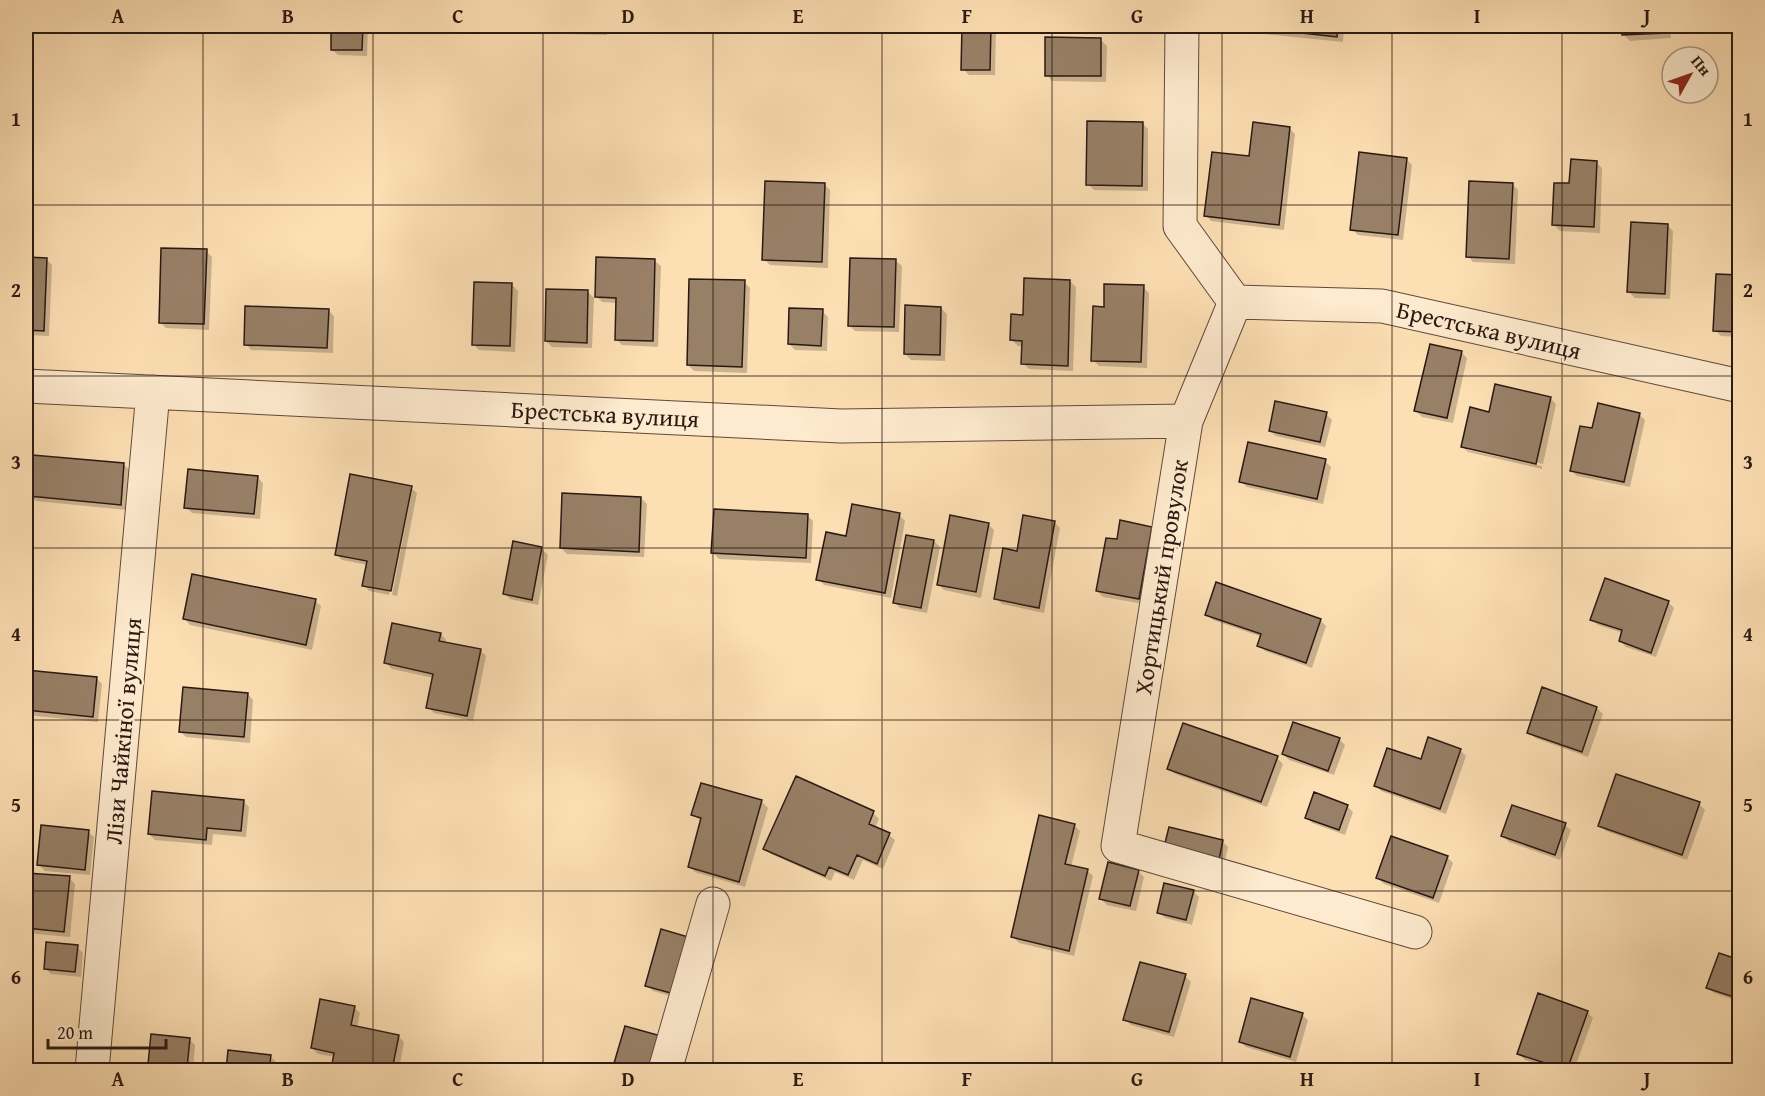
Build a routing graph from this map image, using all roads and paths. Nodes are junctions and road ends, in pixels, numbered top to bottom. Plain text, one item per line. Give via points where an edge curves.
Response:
1 (1182, 26) edge
2 (1235, 302) junction
3 (26, 386) edge
4 (1740, 386) edge
5 (153, 392) junction
6 (1186, 421) junction
7 (712, 903) dead end
8 (1415, 932) dead end
9 (92, 1071) edge
10 (665, 1071) edge

1 - 2 street via 1180,226
2 - 4 street, Брестська вулиця via 1382,306
2 - 6 street, Хортицький провулок
3 - 5 street, Брестська вулиця
5 - 6 street, Брестська вулиця via 841,426
5 - 9 street, Лізи Чайкіної вулиця
6 - 8 street, Хортицький провулок via 1118,846
7 - 10 street

